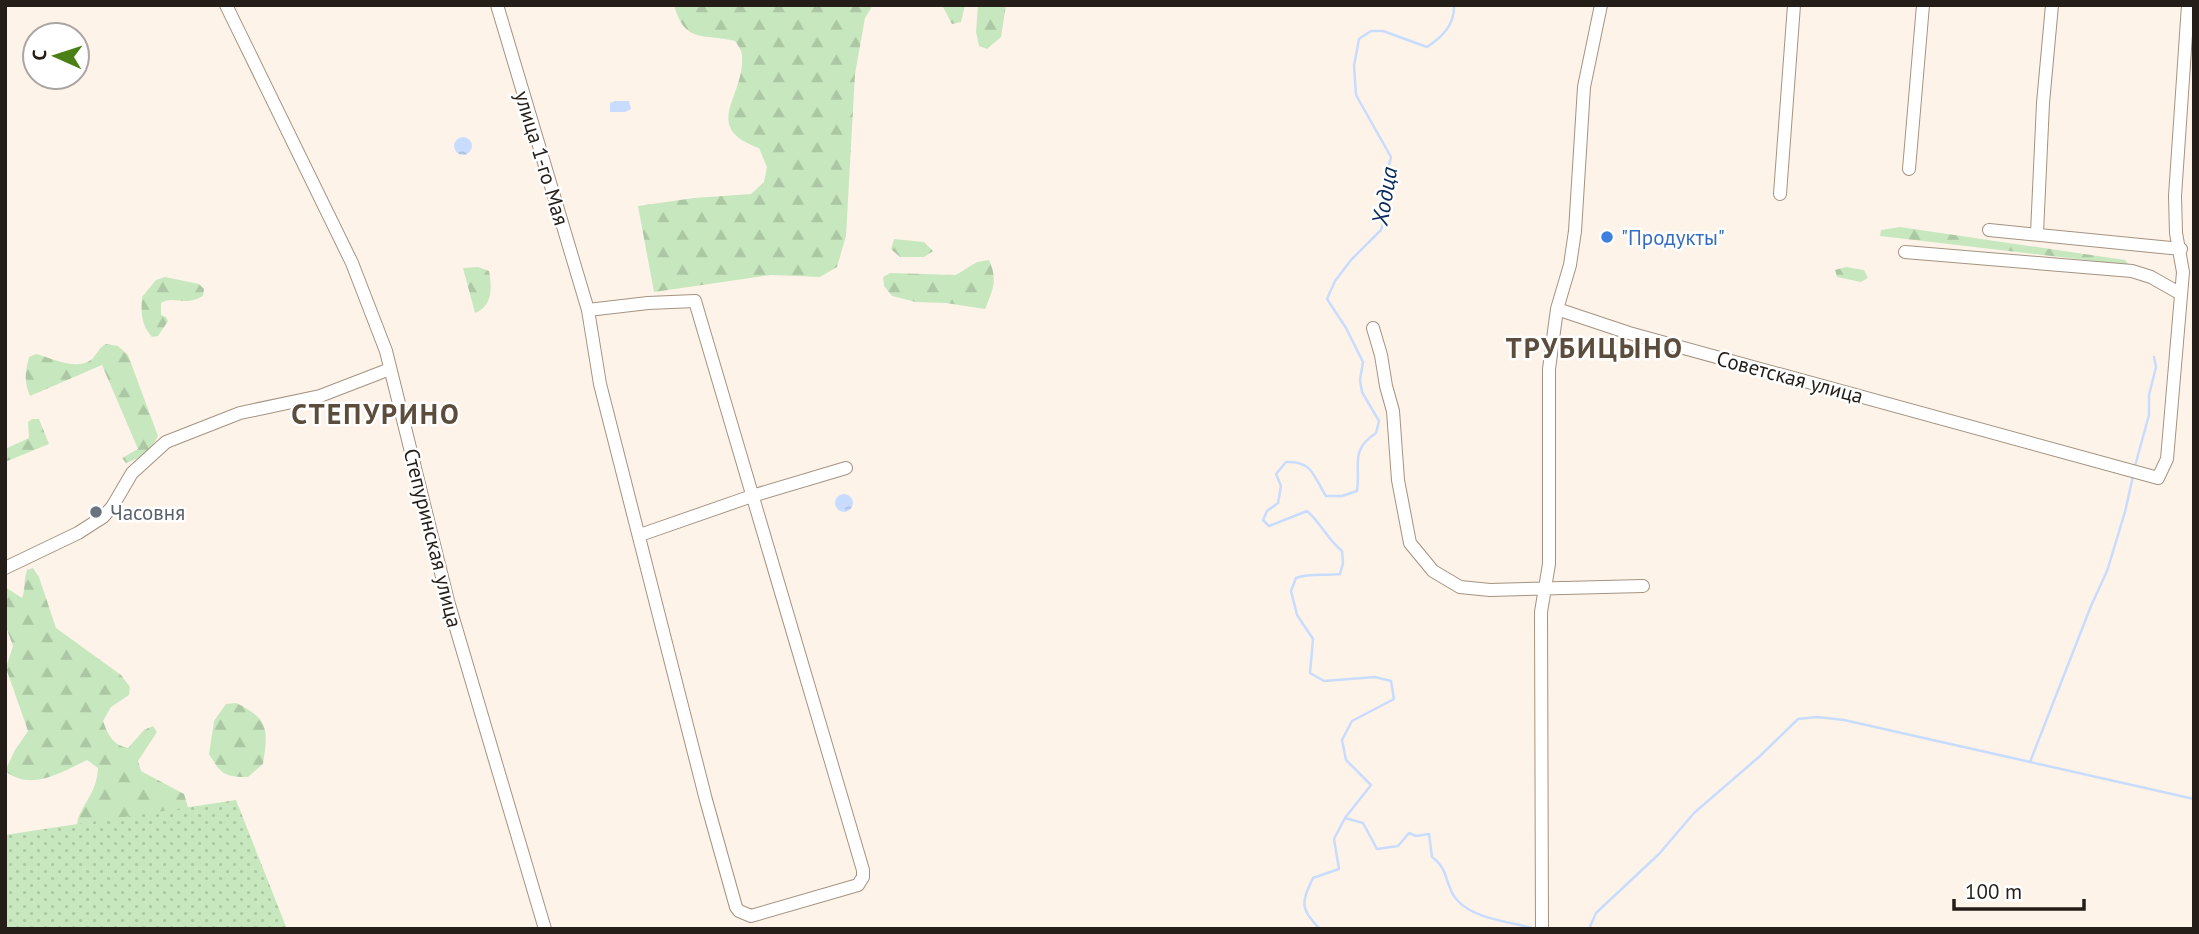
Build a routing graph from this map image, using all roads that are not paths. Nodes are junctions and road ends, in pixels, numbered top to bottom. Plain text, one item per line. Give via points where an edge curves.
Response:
1 (226, 5) edge
2 (497, 5) edge
3 (1601, 5) edge
4 (1794, 5) edge
5 (1923, 5) edge
6 (2052, 5) edge
7 (2188, 5) edge
8 (1909, 169) dead end
9 (1780, 194) dead end
10 (1989, 230) dead end
11 (2037, 233) junction
12 (2180, 248) junction
13 (1905, 252) dead end
14 (2181, 294) junction
15 (1557, 309) junction
16 (588, 310) junction
17 (1373, 328) dead end
18 (390, 369) junction
19 (846, 468) dead end
20 (752, 496) junction
21 (640, 535) junction
22 (5, 568) edge
23 (1643, 586) dead end
24 (1545, 588) junction
25 (544, 929) edge
26 (1542, 929) edge

1 - 18 street, Степуринская улица via 352,263
2 - 16 street, улица 1-го Мая
3 - 15 street via 1584,87 1575,231
4 - 9 street
5 - 8 street
6 - 11 street
7 - 12 street via 2175,196
10 - 11 street
11 - 12 street
12 - 14 street
13 - 14 street via 2132,271
14 - 15 street, Советская улица via 2167,459 2158,478 1629,333
15 - 24 street via 1549,369 1549,564
16 - 20 street via 695,301
16 - 21 street, улица 1-го Мая via 600,384
17 - 24 street via 1393,411 1398,480 1410,543 1433,571 1460,587
18 - 22 street via 320,396 240,413 166,442 132,473 103,517
18 - 25 street, Степуринская улица via 448,601
19 - 20 street
20 - 21 street
20 - 21 street, улица 1-го Мая via 863,870 858,885 751,916 738,911
23 - 24 street
24 - 26 street via 1541,612

